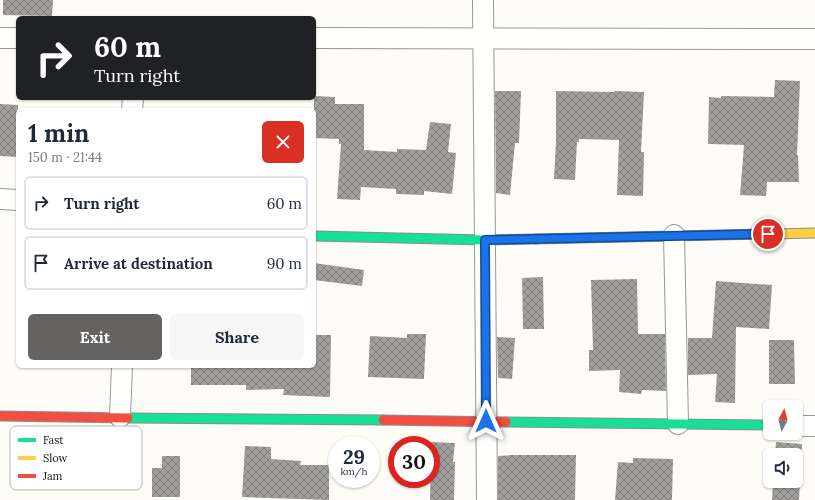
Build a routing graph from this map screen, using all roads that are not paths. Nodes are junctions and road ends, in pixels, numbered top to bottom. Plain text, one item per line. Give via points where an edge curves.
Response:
1 (483, 0) edge
2 (0, 38) edge
3 (16, 38) edge
4 (316, 38) edge
5 (483, 38) junction
6 (815, 39) edge
7 (0, 199) edge
8 (16, 200) edge
9 (815, 233) edge
10 (316, 236) edge
11 (674, 236) junction
12 (485, 240) junction
13 (122, 368) edge
14 (0, 416) edge
15 (120, 417) junction
16 (486, 421) junction
17 (678, 424) junction
18 (763, 426) edge
19 (803, 426) edge
20 (815, 426) edge
21 (487, 500) edge

1 - 5 street
2 - 3 street
4 - 5 street
5 - 6 street
5 - 12 street
7 - 8 street
9 - 11 street
10 - 12 street
11 - 12 street
11 - 17 street
12 - 16 street
13 - 15 street
14 - 15 street
15 - 16 street
16 - 17 street
16 - 21 street
17 - 18 street
19 - 20 street

